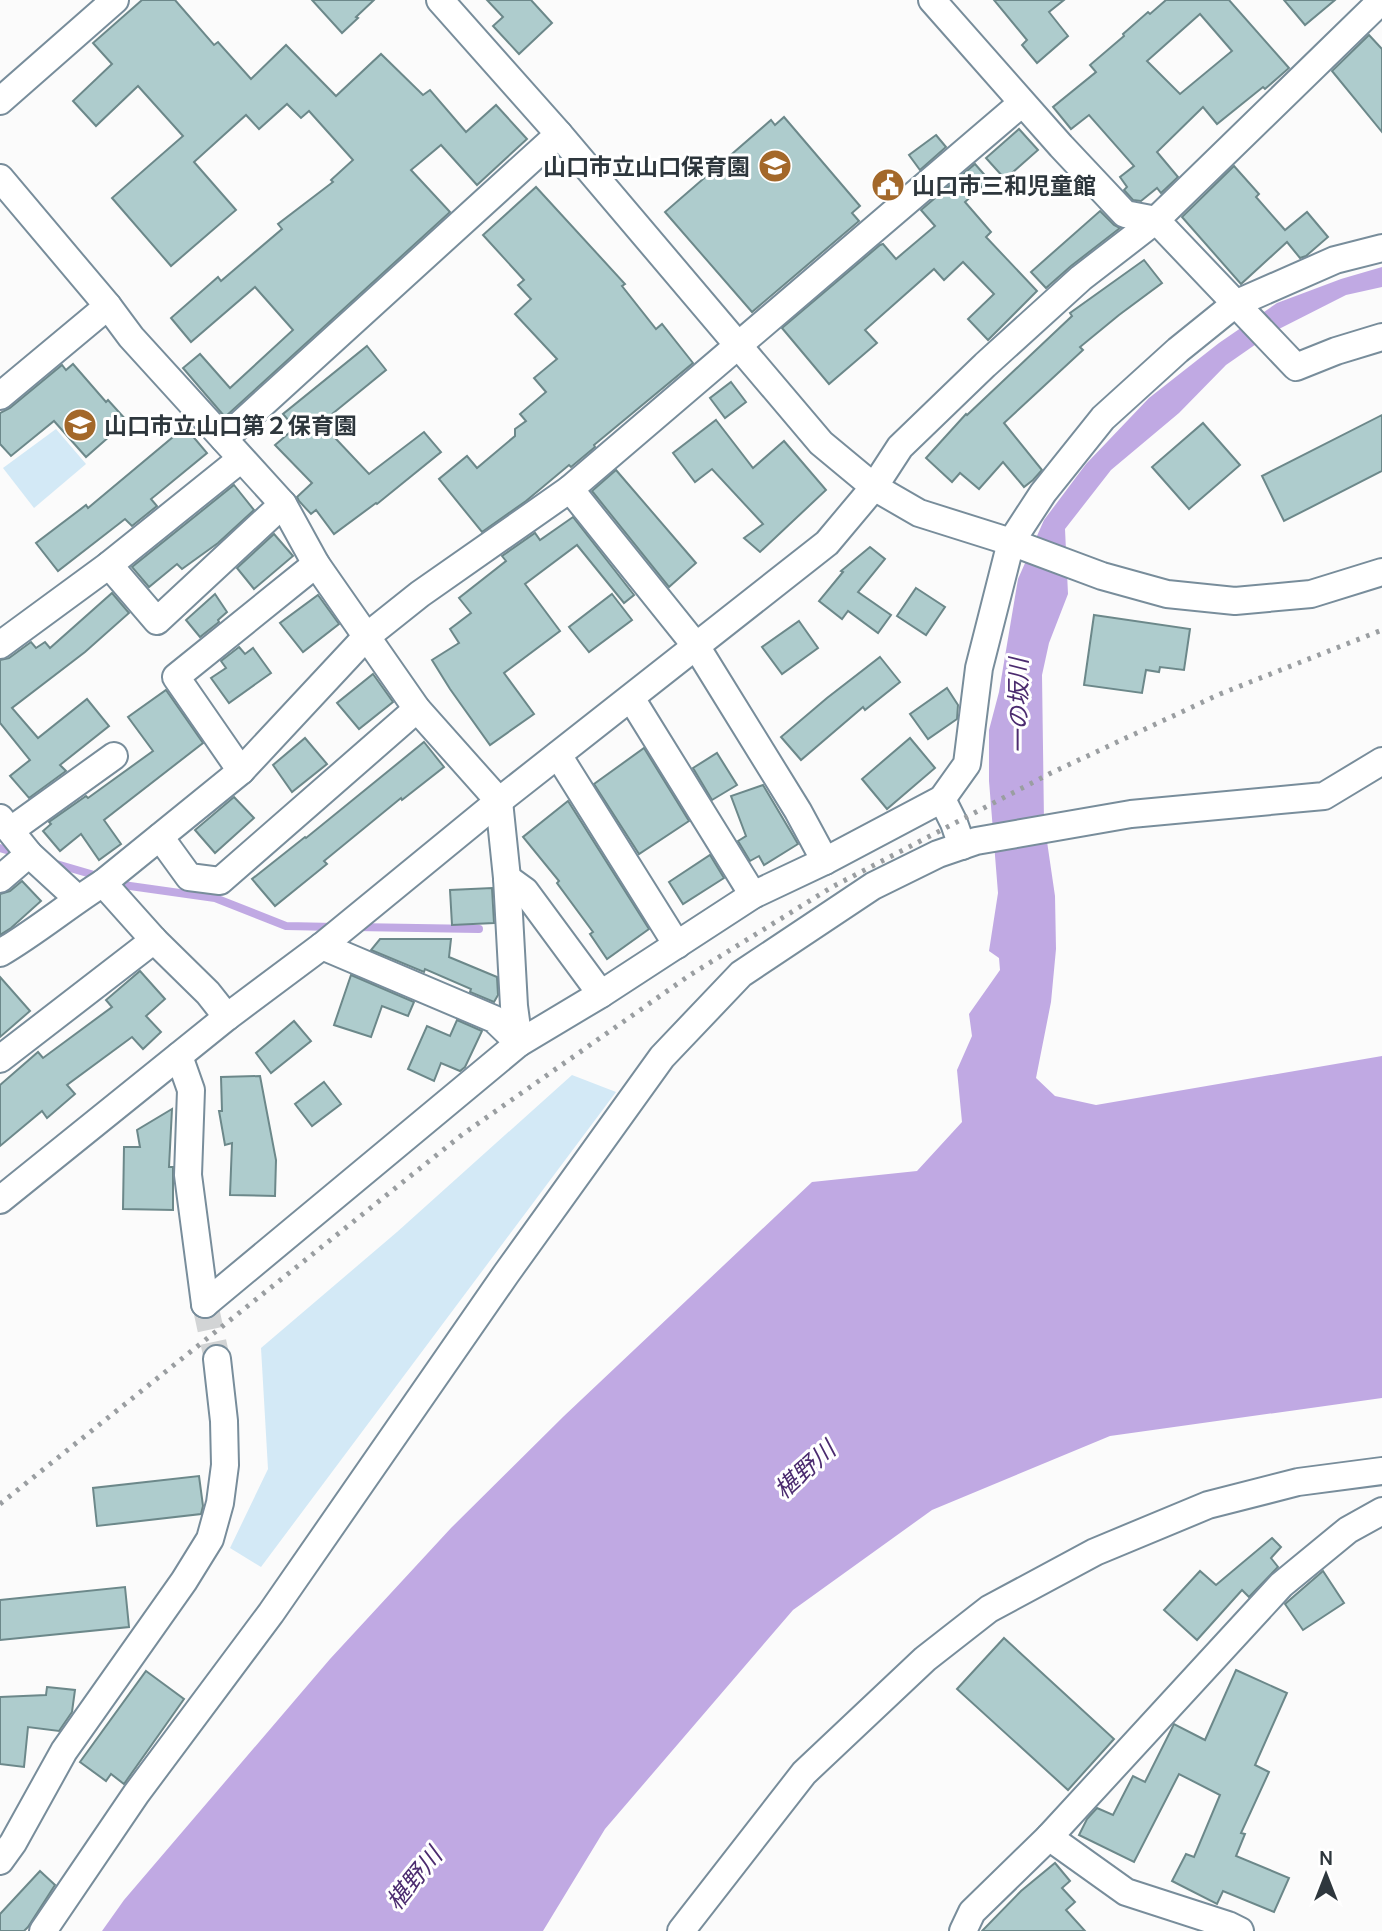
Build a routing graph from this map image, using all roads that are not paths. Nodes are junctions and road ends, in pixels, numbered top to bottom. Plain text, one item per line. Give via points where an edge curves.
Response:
1 (115, 0) edge
2 (440, 0) edge
3 (932, 0) edge
4 (1382, 0) edge
5 (0, 101) edge
6 (1022, 103) junction
7 (559, 134) junction
8 (0, 178) edge
9 (1156, 220) junction
10 (1382, 248) edge
11 (108, 306) junction
12 (1240, 308) junction
13 (1382, 337) edge
14 (738, 345) junction
15 (0, 396) edge
16 (233, 449) junction
17 (874, 488) junction
18 (570, 489) junction
19 (283, 504) junction
20 (1015, 544) junction
21 (316, 564) junction
22 (109, 565) junction
23 (1382, 572) edge
24 (366, 637) junction
25 (0, 645) edge
26 (696, 646) junction
27 (631, 698) junction
28 (418, 709) junction
29 (558, 755) junction
30 (114, 756) dead end
31 (1382, 761) edge
32 (241, 771) junction
33 (942, 799) junction
34 (499, 801) junction
35 (6, 824) edge
36 (160, 837) junction
37 (969, 844) junction
38 (29, 854) junction
39 (825, 861) junction
40 (507, 878) junction
41 (0, 879) edge
42 (103, 883) junction
43 (753, 895) junction
44 (78, 899) junction
45 (154, 940) junction
46 (677, 945) junction
47 (322, 946) junction
48 (0, 953) edge
49 (601, 994) junction
50 (227, 1017) junction
51 (519, 1042) junction
52 (179, 1056) junction
53 (0, 1059) edge
54 (0, 1200) edge
55 (217, 1359) tunnel mouth
56 (1382, 1471) edge
57 (1382, 1510) edge
58 (1049, 1837) junction
59 (0, 1861) edge
60 (43, 1931) edge
61 (681, 1931) edge
62 (963, 1931) edge
63 (1240, 1931) edge

1 - 5 street
2 - 7 street
3 - 6 street
4 - 9 street
6 - 9 street via 1125,214
6 - 14 street
7 - 14 street
7 - 16 street
8 - 11 street
9 - 12 street
9 - 17 street via 1081,278 985,365 900,447
10 - 12 street via 1335,260
11 - 15 street
11 - 16 street
12 - 13 street via 1296,367
12 - 20 street via 1178,350 1103,418 1043,493
14 - 17 street via 821,443
14 - 18 street
16 - 19 street
16 - 22 street
17 - 20 street via 919,513
17 - 26 street via 827,543
18 - 24 street
18 - 26 street
19 - 21 street
19 - 22 street via 157,621
20 - 23 street via 1167,594 1235,601 1311,594
20 - 33 street via 979,668 967,764
21 - 24 street
21 - 32 street via 176,677
22 - 25 street
24 - 28 street
24 - 32 street
26 - 27 street
26 - 39 street
27 - 29 street
27 - 43 street
28 - 34 street
28 - 36 street via 220,881 188,877
29 - 34 street
29 - 46 street
30 - 35 street
31 - 37 street via 1324,796 1131,814
32 - 36 street
33 - 37 street
33 - 39 street
34 - 40 street
34 - 47 street
35 - 38 street
36 - 42 street
37 - 60 street via 873,886 741,974 662,1057
38 - 41 street
38 - 44 street
39 - 43 street
40 - 49 street via 525,891
40 - 51 street
42 - 44 street
42 - 45 street
43 - 46 street
44 - 48 street
45 - 50 street
45 - 53 street
46 - 49 street
47 - 50 street
47 - 51 street via 494,1019
49 - 51 street
50 - 52 street
51 - 52 street via 205,1304 188,1175 191,1090
52 - 54 street
55 - 59 street via 225,1465 210,1539 64,1751
56 - 61 street via 1298,1482 1208,1505 1095,1552 989,1609 925,1659 804,1773
57 - 58 street via 1348,1530 1282,1584
58 - 62 street via 972,1912
58 - 63 street via 1126,1892

